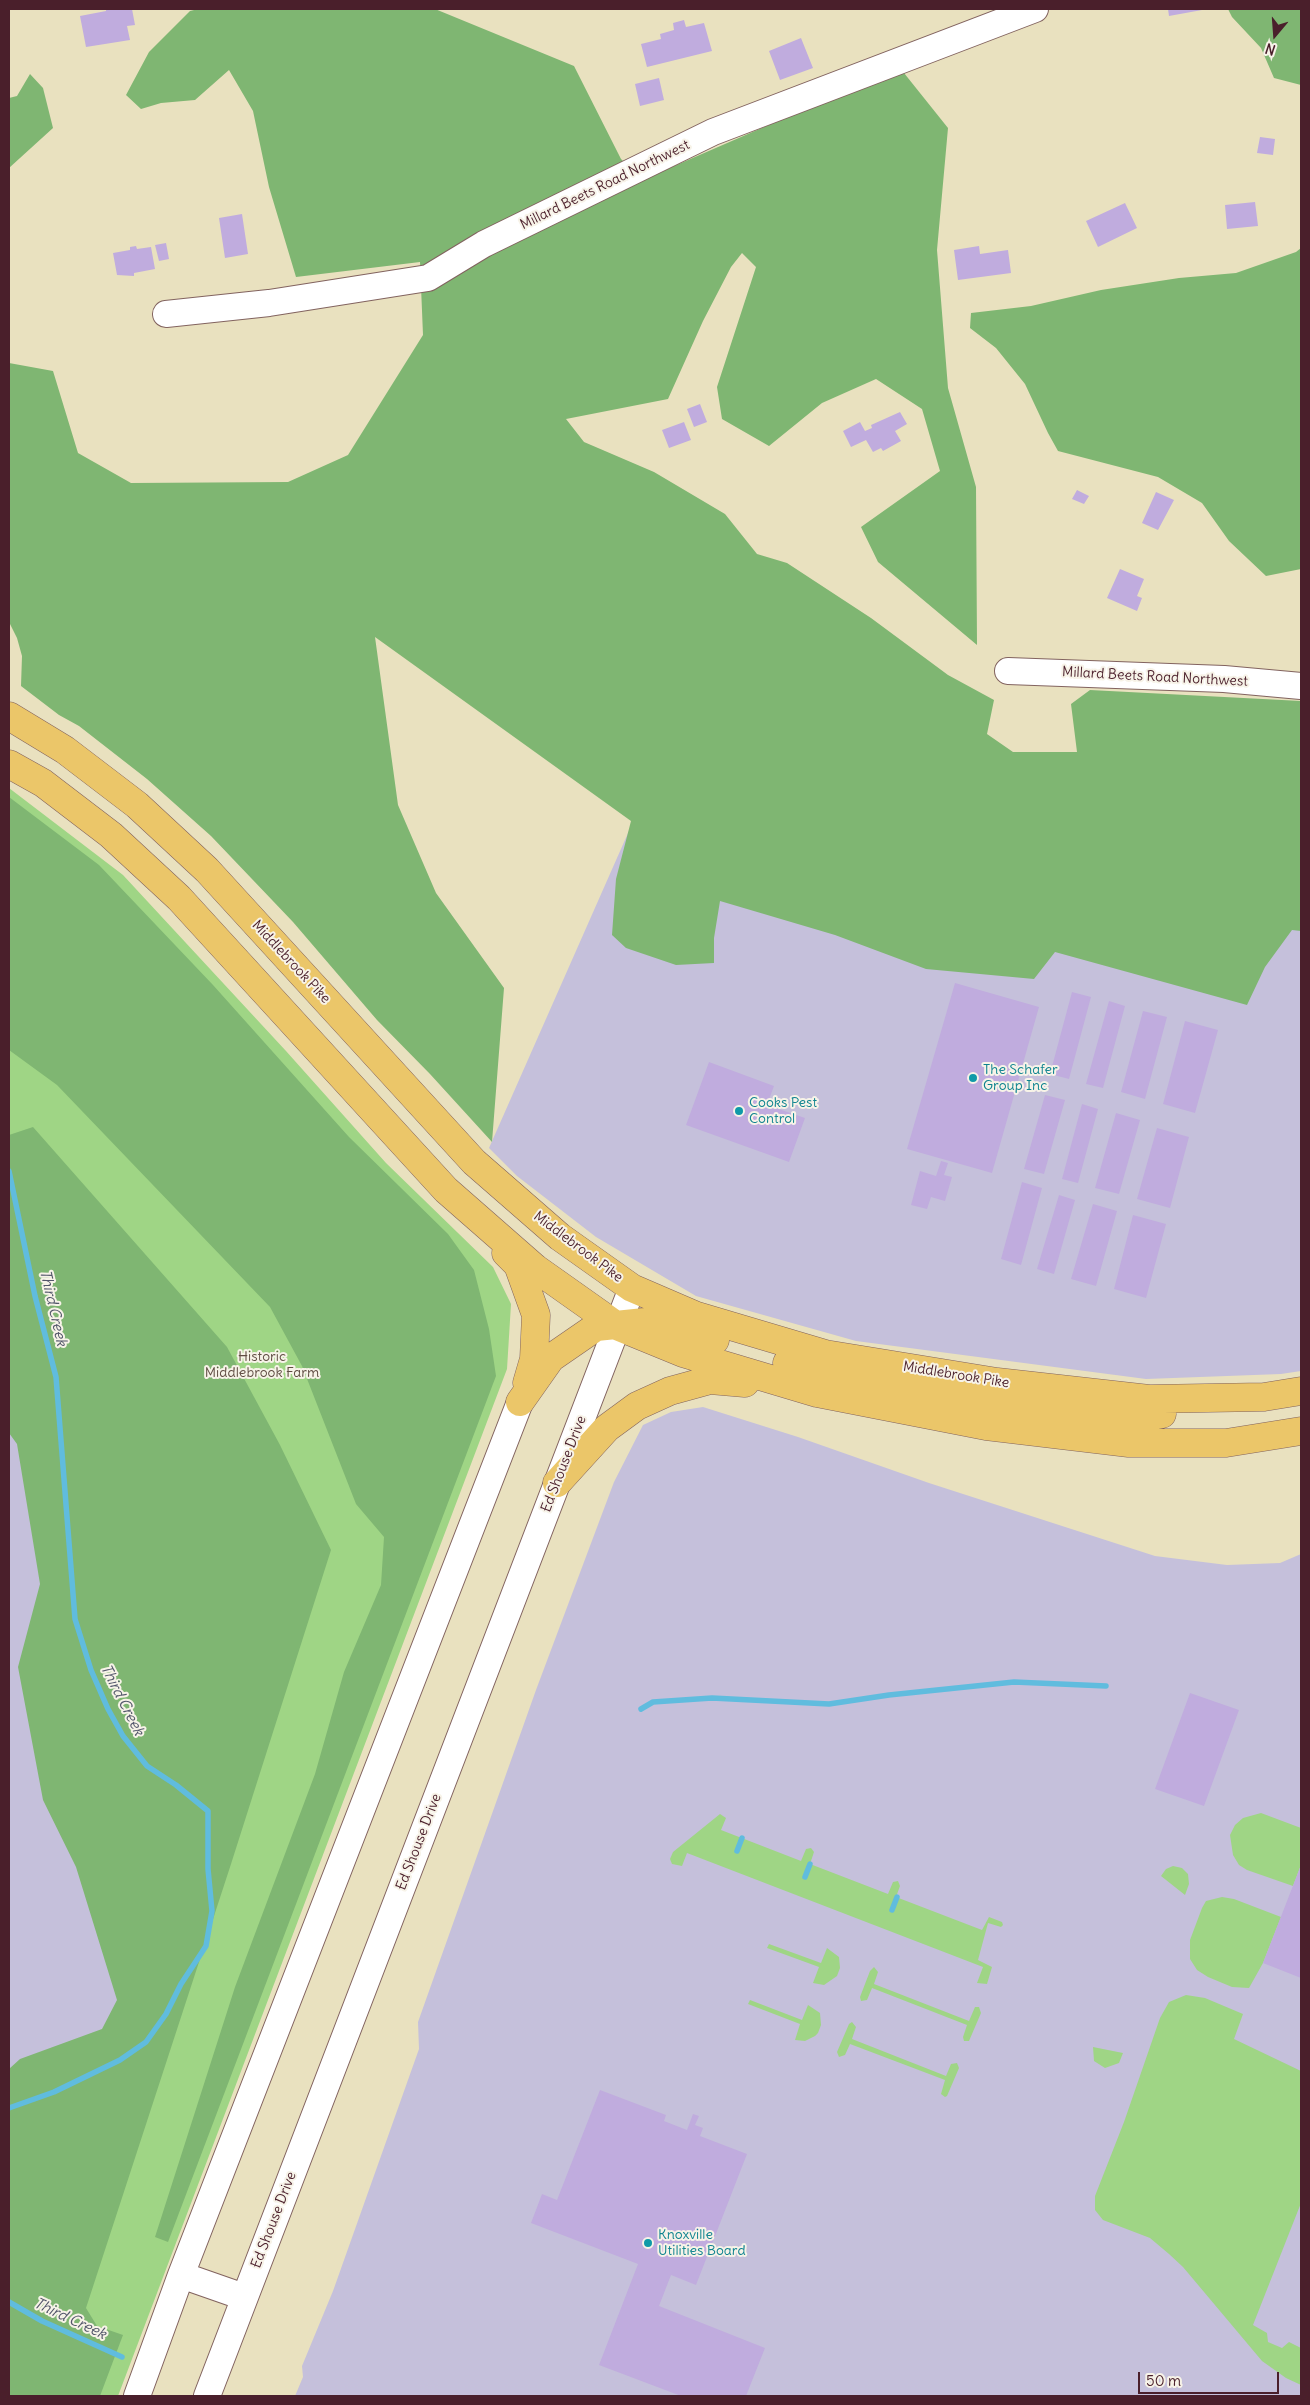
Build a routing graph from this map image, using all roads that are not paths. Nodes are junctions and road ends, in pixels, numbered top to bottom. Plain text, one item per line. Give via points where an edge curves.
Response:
1 (1035, 9) edge
2 (166, 314) dead end
3 (1008, 671) dead end
4 (1301, 686) edge
5 (9, 716) edge
6 (9, 764) edge
7 (446, 1190) junction
8 (632, 1288) junction
9 (617, 1326) junction
10 (801, 1388) junction
11 (1301, 1391) edge
12 (1264, 1397) junction
13 (520, 1402) junction
14 (1301, 1432) edge
15 (557, 1482) junction
16 (182, 2275) junction
17 (244, 2297) junction
18 (137, 2396) edge
19 (206, 2396) edge

1 - 2 street, Millard Beets Road Northwest via 713,132 484,244 428,278 269,303
3 - 4 street, Millard Beets Road Northwest via 1224,679
5 - 8 main road, Middlebrook Pike via 65,750 137,805 207,870 474,1162 560,1237
6 - 7 main road via 43,783 111,835 178,898
7 - 9 main road via 535,1268
7 - 13 main road via 518,1266 536,1315 534,1359
8 - 9 street, Ed Shouse Drive
8 - 12 main road, Middlebrook Pike via 696,1316 826,1354 997,1382 1149,1398
9 - 10 main road via 683,1353
9 - 12 main road via 644,1322 686,1331 828,1375 1049,1410 1147,1417
9 - 13 main road via 596,1327 551,1358
9 - 15 street, Ed Shouse Drive
10 - 14 main road via 986,1426 1129,1443 1226,1443
10 - 15 main road via 710,1380 670,1391 637,1406 607,1428
11 - 12 main road, Middlebrook Pike
13 - 16 street
15 - 17 street, Ed Shouse Drive
16 - 17 street
16 - 18 street
17 - 19 street, Ed Shouse Drive

